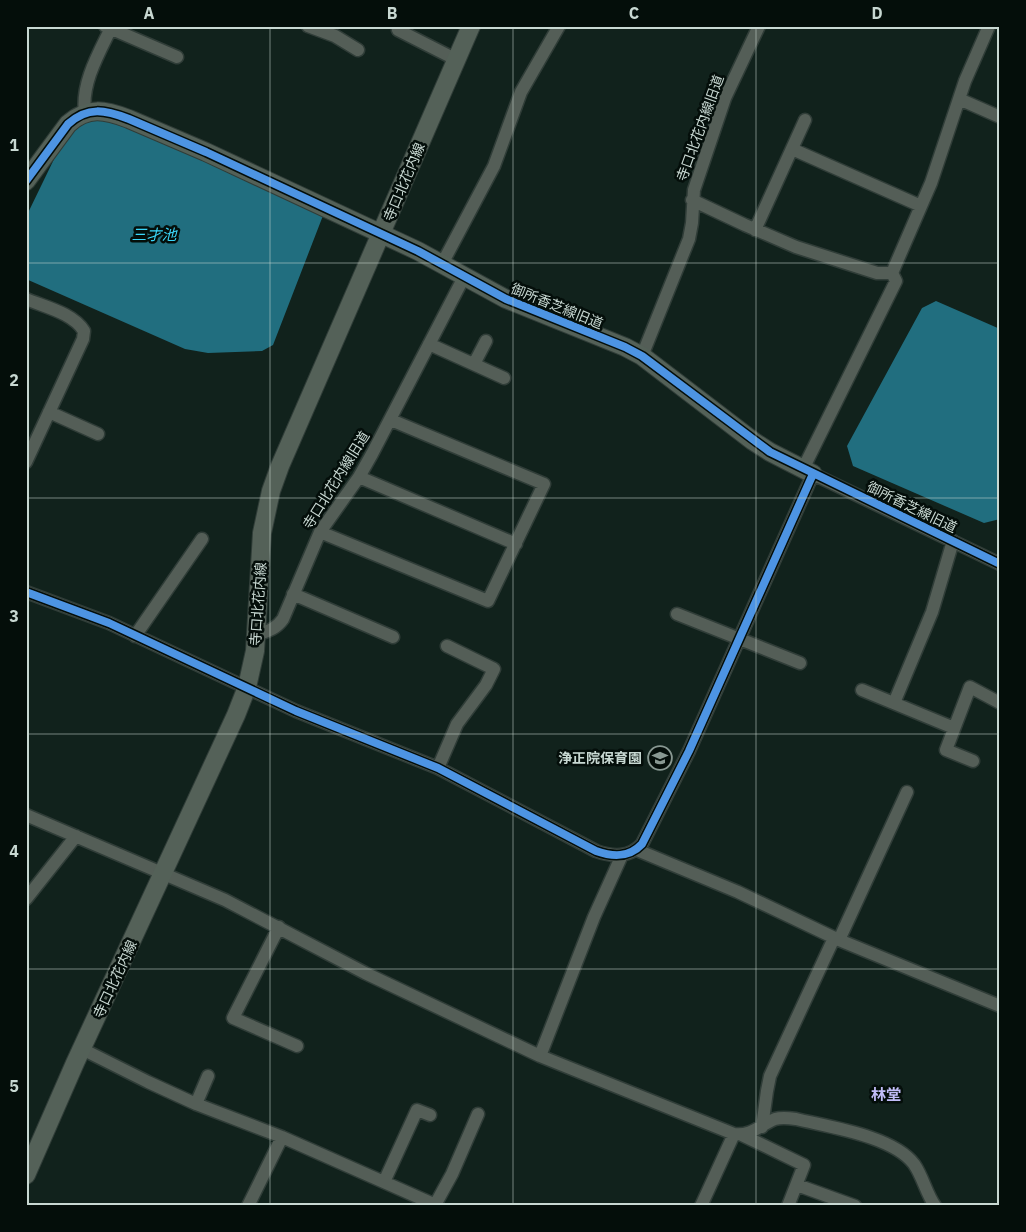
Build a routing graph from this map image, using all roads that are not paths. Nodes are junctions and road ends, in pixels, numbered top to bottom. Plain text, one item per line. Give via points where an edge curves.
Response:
1 (308, 26) edge
2 (471, 26) edge
3 (559, 26) edge
4 (758, 26) edge
5 (989, 26) edge
6 (109, 27) edge
7 (398, 30) dead end
8 (358, 50) dead end
9 (177, 57) dead end
10 (457, 60) junction
11 (959, 99) junction
12 (85, 113) junction
13 (1000, 117) edge
14 (805, 120) dead end
15 (792, 148) junction
16 (27, 179) edge
17 (692, 200) junction
18 (921, 206) junction
19 (755, 230) junction
20 (381, 234) junction
21 (442, 264) junction
22 (892, 272) junction
23 (464, 277) junction
24 (26, 299) edge
25 (486, 341) dead end
26 (429, 344) junction
27 (642, 356) junction
28 (474, 364) junction
29 (504, 378) dead end
30 (49, 412) junction
31 (390, 420) junction
32 (98, 434) dead end
33 (26, 462) edge
34 (808, 471) junction
35 (359, 476) junction
36 (320, 532) junction
37 (202, 539) dead end
38 (953, 541) junction
39 (516, 544) junction
40 (1000, 564) edge
41 (26, 592) edge
42 (294, 594) junction
43 (677, 614) dead end
44 (256, 635) junction
45 (135, 636) junction
46 (393, 637) dead end
47 (739, 639) junction
48 (446, 646) dead end
49 (800, 663) dead end
50 (246, 687) junction
51 (862, 690) dead end
52 (1000, 702) edge
53 (894, 703) junction
54 (954, 728) junction
55 (973, 761) dead end
56 (438, 768) junction
57 (907, 792) dead end
58 (26, 815) edge
59 (76, 836) junction
60 (637, 850) junction
61 (622, 855) junction
62 (164, 873) junction
63 (26, 899) edge
64 (279, 927) junction
65 (837, 939) junction
66 (1000, 1006) edge
67 (297, 1046) dead end
68 (82, 1049) junction
69 (540, 1056) junction
70 (208, 1076) dead end
71 (196, 1104) junction
72 (478, 1114) dead end
73 (430, 1115) dead end
74 (762, 1126) junction
75 (738, 1134) junction
76 (282, 1137) junction
77 (26, 1175) edge
78 (384, 1182) junction
79 (797, 1185) junction
80 (436, 1205) edge
81 (248, 1206) edge
82 (701, 1206) edge
83 (788, 1206) edge
84 (855, 1206) edge
85 (935, 1206) edge

1 - 8 street
2 - 10 main road, 寺口北花内線
3 - 21 street via 522,92 494,166
4 - 17 street, 寺口北花内線旧道 via 725,98
5 - 11 street
6 - 9 street
6 - 12 street via 86,84
7 - 10 street
10 - 20 main road, 寺口北花内線
11 - 13 street
11 - 18 street
12 - 16 main road via 68,124
12 - 20 main road, 御所香芝線旧道 via 104,112 130,119
14 - 15 street
15 - 18 street
15 - 19 street
17 - 19 street
17 - 27 street, 寺口北花内線旧道 via 689,239
18 - 22 street
19 - 22 street via 877,274
20 - 21 main road, 御所香芝線旧道
20 - 44 main road, 寺口北花内線 via 271,491 262,533
21 - 23 main road, 御所香芝線旧道
22 - 34 street via 896,282
23 - 26 street, 寺口北花内線旧道
23 - 27 main road, 御所香芝線旧道 via 506,299
24 - 30 street via 72,319 84,331
25 - 28 street
26 - 28 street
26 - 31 street, 寺口北花内線旧道
27 - 34 main road, 御所香芝線旧道 via 753,441
28 - 29 street
30 - 32 street
30 - 33 street
31 - 35 street, 寺口北花内線旧道
31 - 39 street via 544,484
34 - 38 street, 御所香芝線旧道
34 - 47 street
35 - 36 street, 寺口北花内線旧道
35 - 39 street
36 - 39 street via 488,602
36 - 42 street, 寺口北花内線旧道
37 - 45 street
38 - 40 street, 御所香芝線旧道
38 - 53 street via 932,612
41 - 45 street
42 - 44 street, 寺口北花内線旧道 via 278,626
42 - 46 street
43 - 47 street
44 - 50 main road, 寺口北花内線
45 - 50 street
47 - 49 street
47 - 60 street via 673,786
48 - 56 street via 494,669 486,686 457,724
50 - 56 street via 296,711
50 - 62 main road, 寺口北花内線
51 - 53 street
52 - 54 street via 970,687
53 - 54 street
54 - 55 street via 946,750
56 - 61 street via 596,851
57 - 65 street
58 - 59 street
59 - 62 street
59 - 63 street
60 - 61 street
60 - 65 street via 738,892
61 - 69 street via 594,917
62 - 64 street
62 - 68 main road, 寺口北花内線
64 - 67 street via 233,1018
64 - 69 street via 365,973
65 - 66 street
65 - 74 street via 770,1076
68 - 71 street
68 - 77 main road, 寺口北花内線
69 - 75 street
70 - 71 street
71 - 76 street
72 - 80 street
73 - 78 street via 417,1110
74 - 75 street via 751,1133
74 - 85 street via 776,1119 796,1119 889,1145 914,1164
75 - 79 street via 804,1165
75 - 82 street
76 - 78 street
76 - 81 street
78 - 80 street
79 - 83 street
79 - 84 street

